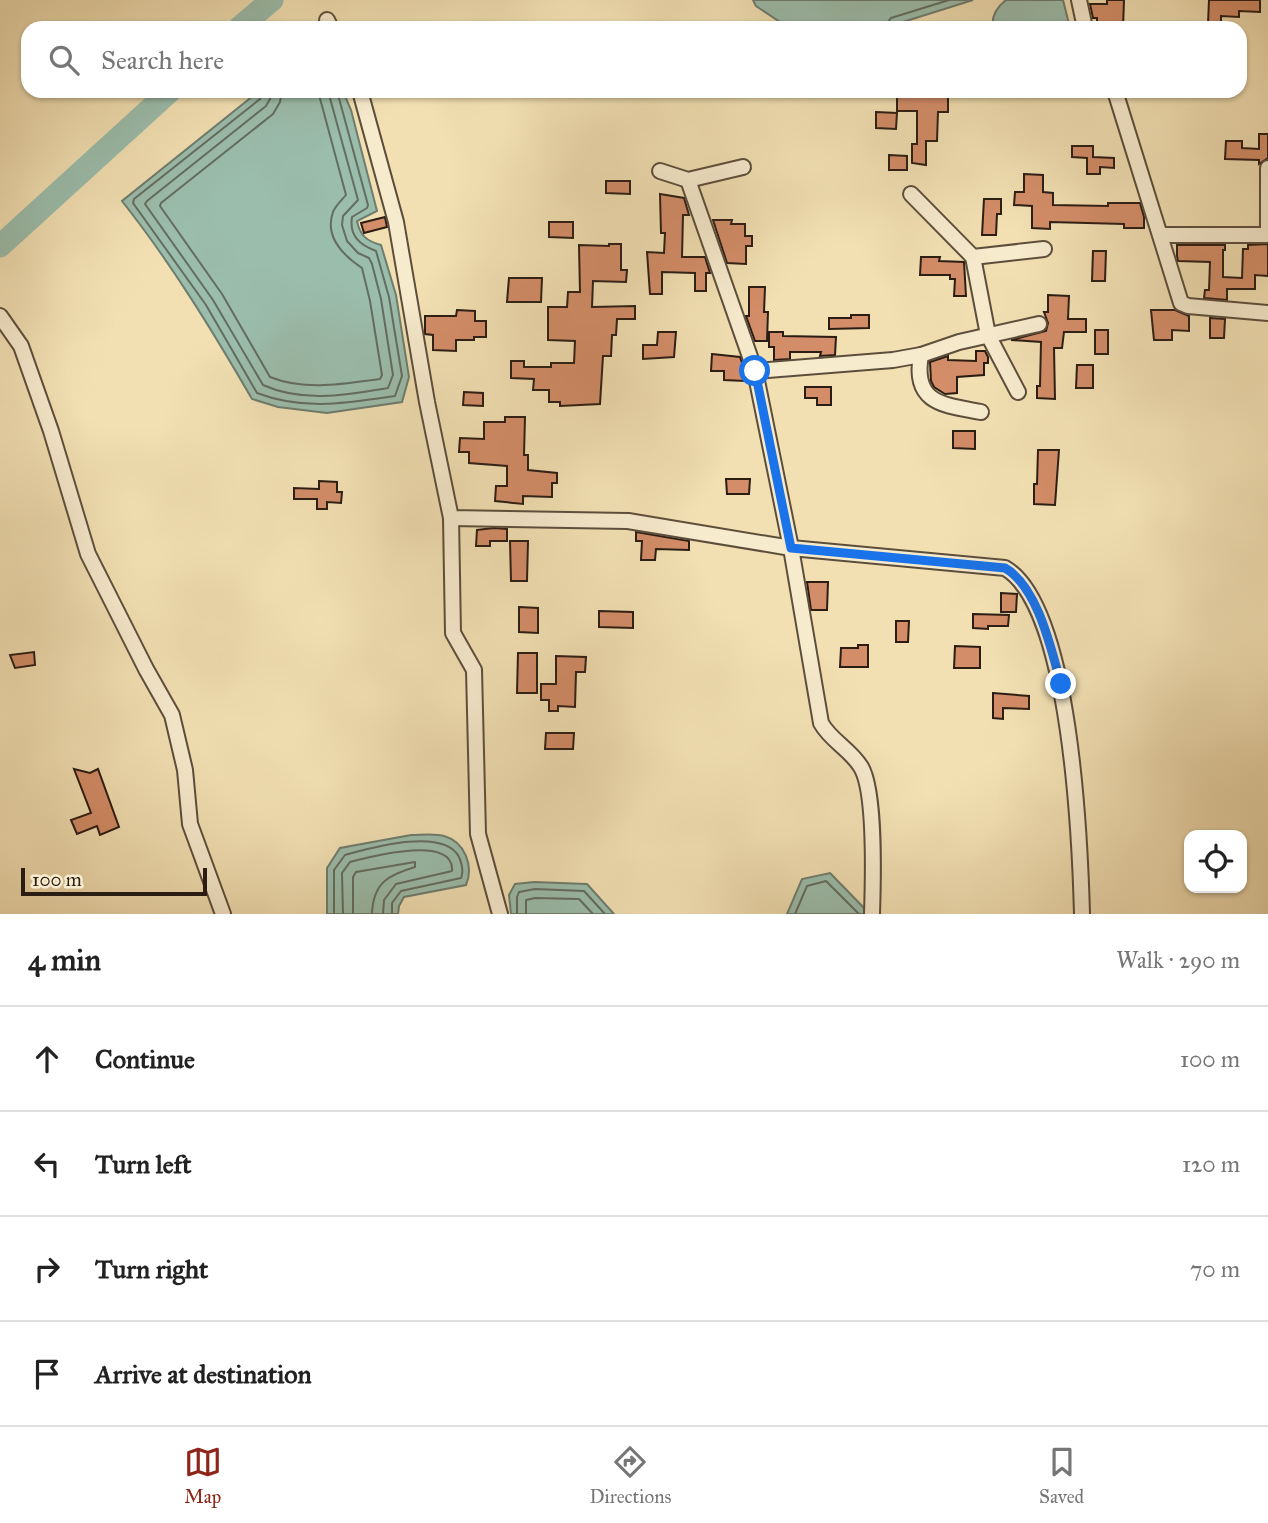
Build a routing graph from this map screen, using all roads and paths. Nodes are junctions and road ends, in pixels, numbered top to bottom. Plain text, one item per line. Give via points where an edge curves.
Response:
1 (1079, 0) edge
2 (1084, 21) edge
3 (362, 98) edge
4 (1117, 98) edge
5 (743, 167) dead end
6 (1268, 168) edge
7 (660, 171) dead end
8 (688, 180) junction
9 (911, 194) dead end
10 (1268, 234) edge
11 (1161, 235) junction
12 (1044, 249) dead end
13 (973, 257) junction
14 (1268, 313) edge
15 (0, 316) edge
16 (1040, 324) dead end
17 (988, 335) junction
18 (921, 355) junction
19 (755, 371) junction
20 (1018, 392) dead end
21 (981, 412) dead end
22 (451, 517) junction
23 (791, 548) junction
24 (223, 914) edge
25 (500, 914) edge
26 (872, 914) edge
27 (1082, 914) edge

1 - 2 street
3 - 22 street via 396,222
4 - 11 street
5 - 8 street
6 - 10 street
7 - 8 street
8 - 19 street
9 - 13 street
10 - 11 street
11 - 14 street via 1181,303
12 - 13 street
13 - 17 street
15 - 24 street via 21,346 88,554 172,715 185,770 190,824
16 - 17 street
17 - 18 street
17 - 20 street
18 - 19 street
18 - 21 street via 926,394 940,405
19 - 23 street
22 - 23 street via 628,521
22 - 25 street via 453,633 474,670 478,834
23 - 26 street via 821,723 828,736 855,759 867,782 874,869
23 - 27 street via 1013,572 1039,610 1061,684 1080,835

